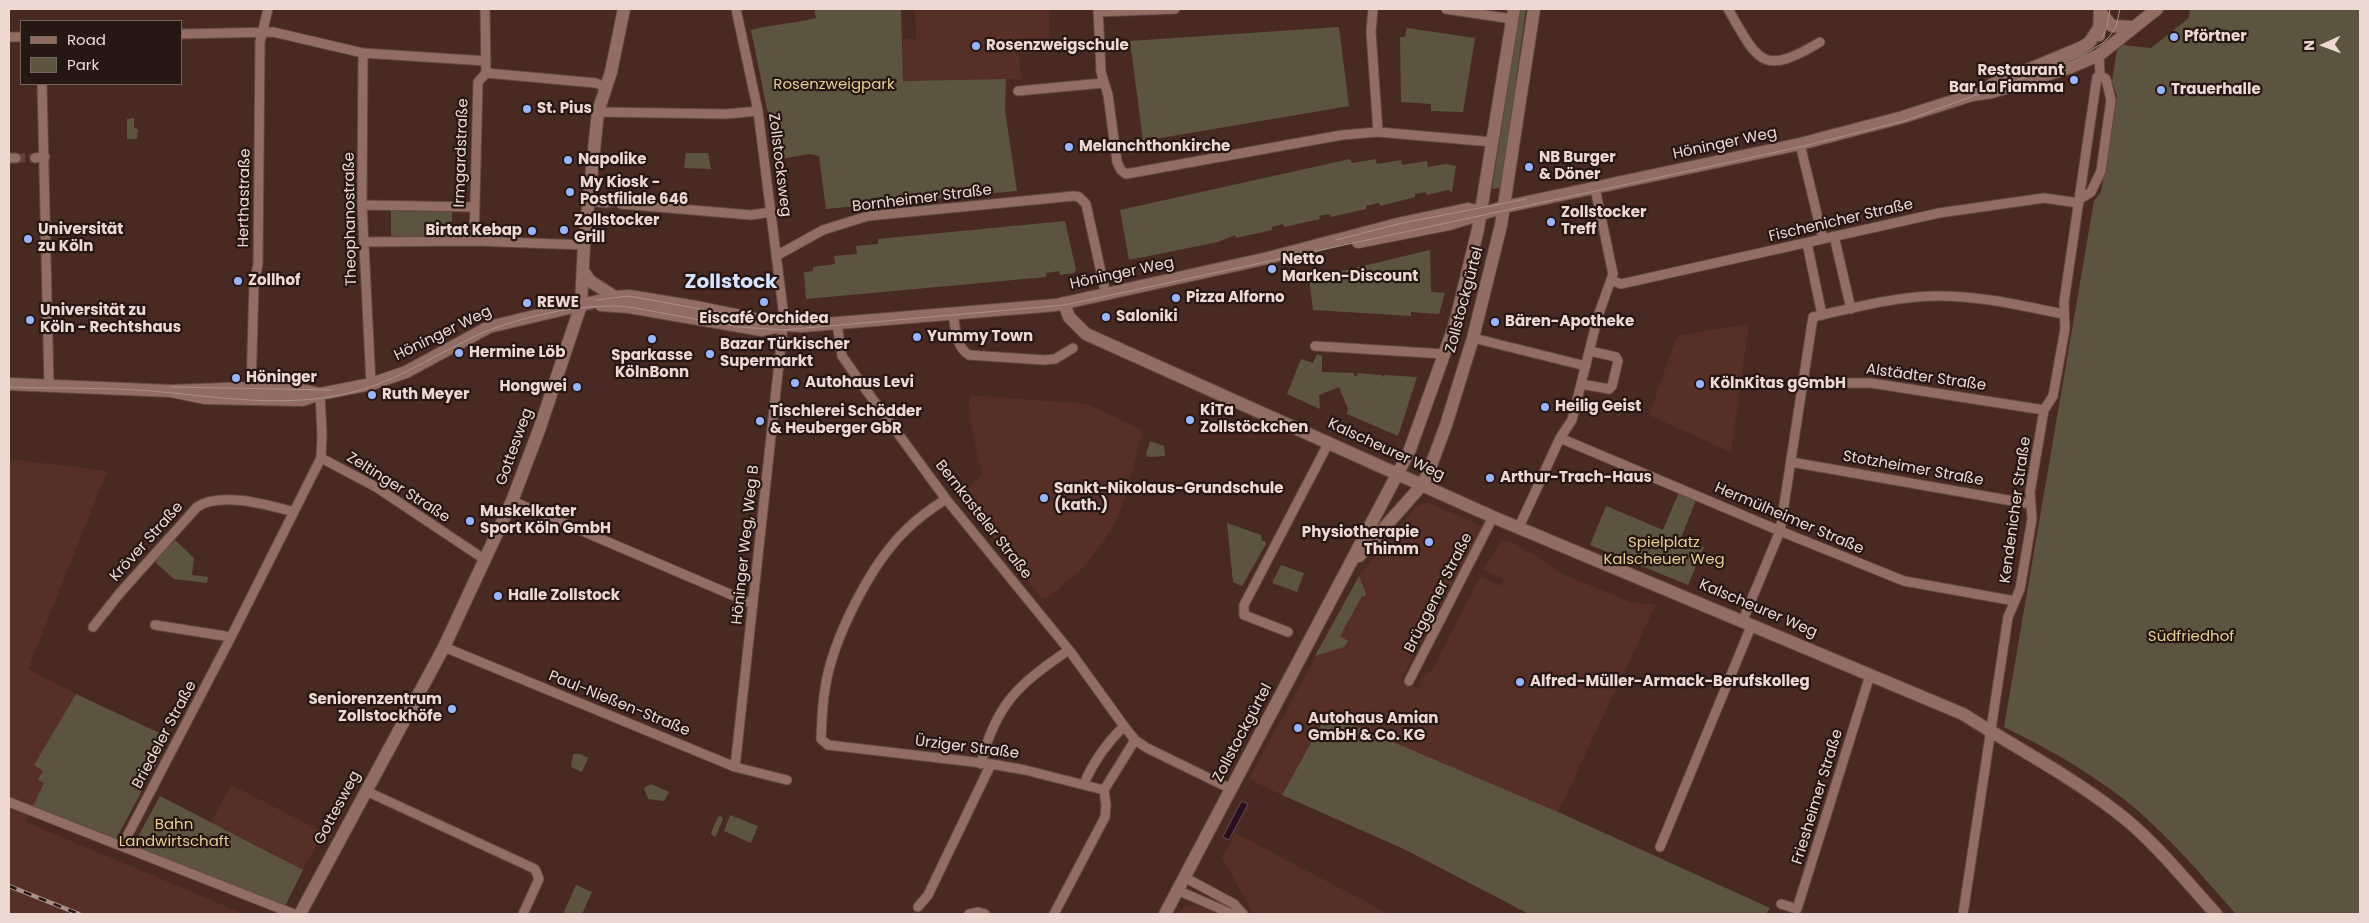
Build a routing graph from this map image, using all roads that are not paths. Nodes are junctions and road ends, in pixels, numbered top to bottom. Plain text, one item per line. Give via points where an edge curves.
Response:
1 (268, 9) edge
2 (485, 9) edge
3 (624, 9) edge
4 (736, 9) edge
5 (1175, 9) edge
6 (1374, 9) edge
7 (1446, 9) edge
8 (1534, 9) edge
9 (1728, 9) edge
10 (2157, 9) edge
11 (2100, 10) edge
12 (1098, 11) edge
13 (1513, 14) edge
14 (2132, 27) junction
15 (2099, 28) junction
16 (262, 31) junction
17 (182, 34) edge
18 (1820, 42) dead end
19 (364, 53) junction
20 (2099, 55) junction
21 (486, 61) junction
22 (486, 73) junction
23 (2100, 74) junction
24 (1104, 83) junction
25 (42, 85) edge
26 (606, 87) junction
27 (1018, 91) dead end
28 (1972, 95) junction
29 (758, 111) junction
30 (598, 112) junction
31 (1378, 132) junction
32 (1492, 142) junction
33 (1800, 144) junction
34 (34, 158) tunnel mouth
35 (45, 158) junction
36 (1595, 188) junction
37 (589, 201) junction
38 (2079, 201) junction
39 (606, 203) tunnel mouth
40 (621, 204) tunnel mouth
41 (362, 205) junction
42 (474, 207) junction
43 (1504, 207) junction
44 (771, 212) junction
45 (1482, 212) junction
46 (1834, 236) junction
47 (1823, 239) junction
48 (474, 241) junction
49 (364, 242) junction
50 (1807, 243) junction
51 (584, 245) junction
52 (776, 256) junction
53 (583, 271) junction
54 (1611, 280) junction
55 (1106, 295) junction
56 (615, 297) junction
57 (1064, 303) junction
58 (581, 305) junction
59 (1851, 308) junction
60 (953, 314) junction
61 (2064, 314) junction
62 (1822, 315) junction
63 (837, 324) junction
64 (784, 326) junction
65 (1473, 338) junction
66 (1315, 346) dead end
67 (1073, 348) dead end
68 (1590, 350) junction
69 (1445, 354) junction
70 (1586, 366) junction
71 (1803, 383) junction
72 (9, 384) edge
73 (371, 384) junction
74 (1581, 384) junction
75 (49, 386) junction
76 (251, 388) junction
77 (171, 391) junction
78 (320, 394) junction
79 (2044, 410) junction
80 (1560, 438) junction
81 (1330, 442) junction
82 (321, 458) junction
83 (1791, 462) junction
84 (1396, 474) junction
85 (1422, 485) junction
86 (946, 499) junction
87 (512, 501) junction
88 (2030, 504) junction
89 (294, 512) junction
90 (1493, 517) junction
91 (1519, 527) junction
92 (1780, 531) junction
93 (484, 559) junction
94 (1349, 567) junction
95 (2015, 601) junction
96 (753, 604) junction
97 (1748, 622) junction
98 (155, 625) dead end
99 (93, 627) dead end
100 (1288, 632) dead end
101 (232, 638) junction
102 (444, 647) junction
103 (1069, 650) junction
104 (1870, 675) junction
105 (1409, 681) dead end
106 (1124, 726) junction
107 (1991, 732) junction
108 (1135, 740) junction
109 (981, 764) junction
110 (991, 764) junction
111 (735, 767) junction
112 (787, 780) dead end
113 (1084, 784) junction
114 (1104, 790) junction
115 (1231, 790) junction
116 (366, 791) junction
117 (9, 802) edge
118 (122, 846) junction
119 (1660, 847) dead end
120 (1184, 876) junction
121 (1177, 890) junction
122 (1781, 904) dead end
123 (918, 907) dead end
124 (294, 914) edge
125 (300, 914) edge
126 (523, 914) edge
127 (970, 914) edge
128 (985, 914) edge
129 (1054, 914) edge
130 (1165, 914) edge
131 (1232, 914) edge
132 (1244, 914) edge
133 (1963, 914) edge
134 (2215, 914) edge

1 - 16 street, Herthastraße
2 - 21 street, Irmgardstraße
3 - 26 street, Gottesweg
4 - 29 street, Zollstocksweg
5 - 12 street
6 - 31 street via 1371,32
7 - 13 street
8 - 43 street, Zollstockgürtel
9 - 18 street via 1753,51 1769,61 1800,55
10 - 14 street, Höninger Weg
11 - 14 street via 2112,26
11 - 15 street
12 - 24 street
13 - 32 street, Zollstockgürtel
14 - 20 street, Höninger Weg
15 - 20 street
15 - 28 street, Höninger Weg via 2089,43 2080,48
16 - 17 street
16 - 19 street
16 - 76 street, Herthastraße via 258,264 254,284
19 - 21 street
19 - 41 street, Theophanostraße
20 - 23 street, Kendenicher Straße
20 - 28 street, Höninger Weg via 1992,92
21 - 22 street, Irmgardstraße
22 - 26 street via 596,83
22 - 42 street, Irmgardstraße via 478,82
23 - 38 street, Kendenicher Straße
23 - 38 street, Kendenicher Straße via 2106,80 2111,100 2101,171 2091,192
24 - 27 street
24 - 31 street via 1117,162 1126,174 1342,135
25 - 35 street
26 - 30 street, Gottesweg
28 - 33 street, Höninger Weg via 1903,118
29 - 30 street via 726,114
29 - 44 street, Zollstocksweg
30 - 37 street, Gottesweg
31 - 32 street
32 - 45 street, Zollstockgürtel
33 - 36 street, Höninger Weg
33 - 47 street
34 - 35 street
35 - 75 street
36 - 43 street, Höninger Weg
36 - 54 street via 1612,268
37 - 39 street
37 - 51 street, Gottesweg
38 - 46 street, Fischenicher Straße via 2044,198 1938,213
38 - 61 street, Kendenicher Straße
40 - 44 street via 751,215
41 - 42 street
41 - 49 street, Theophanostraße
42 - 48 street, Irmgardstraße
43 - 45 street, Höninger Weg
43 - 65 street, Zollstockgürtel
44 - 52 street, Zollstocksweg
45 - 55 street, Höninger Weg via 1468,209
45 - 69 street, Zollstockgürtel
46 - 47 street, Fischenicher Straße
46 - 59 street
47 - 50 street, Fischenicher Straße
48 - 49 street
48 - 51 street
49 - 73 street, Theophanostraße
50 - 54 street, Fischenicher Straße via 1621,284
50 - 62 street
51 - 53 street, Gottesweg
52 - 55 street, Bornheimer Straße via 822,230 868,216 1079,197 1086,204
52 - 64 street, Zollstocksweg
53 - 56 street via 590,281
53 - 58 street, Gottesweg
54 - 68 street
55 - 57 street, Höninger Weg
56 - 58 street, Höninger Weg
56 - 64 street, Höninger Weg via 629,296 687,305
57 - 60 street, Höninger Weg
57 - 81 street, Kalscheurer Weg via 1069,317 1086,334
58 - 64 street, Höninger Weg via 629,307 762,330
58 - 73 street, Höninger Weg via 489,327 406,372
58 - 87 street, Gottesweg
59 - 61 street via 1890,300 1943,296
59 - 62 street
60 - 63 street, Höninger Weg
60 - 67 street via 959,343 969,355 1044,360 1056,359
61 - 79 street, Kendenicher Straße via 2065,329 2054,396
62 - 71 street via 1811,320
63 - 64 street, Höninger Weg
63 - 86 street, Bernkasteler Straße via 842,356
64 - 96 street, Höninger Weg, Weg B
65 - 70 street
65 - 85 street, Zollstockgürtel via 1446,425
66 - 69 street
68 - 70 street
68 - 74 street via 1616,357 1618,361 1612,386 1609,389
69 - 84 street, Zollstockgürtel via 1409,452
70 - 74 street
71 - 79 street, Alstädter Straße via 1871,383
71 - 83 street
72 - 75 street, Höninger Weg
73 - 78 street, Höninger Weg
74 - 80 street via 1572,420
75 - 77 street, Höninger Weg
76 - 77 street, Höninger Weg
76 - 78 street, Höninger Weg
77 - 78 street, Höninger Weg via 205,398 252,400 302,400
78 - 82 street
79 - 88 street, Kendenicher Straße
80 - 91 street
80 - 92 street, Hermülheimer Straße
81 - 84 street, Kalscheurer Weg
81 - 100 street via 1244,606 1244,615
82 - 89 street, Briedeler Straße
82 - 93 street, Zeltinger Straße via 376,487
83 - 88 street, Stotzheimer Straße
83 - 92 street
84 - 85 street, Kalscheurer Weg
84 - 94 street, Zollstockgürtel
85 - 90 street, Kalscheurer Weg
85 - 94 street, Zollstockgürtel
86 - 103 street, Bernkasteler Straße
86 - 109 street, Ürziger Straße via 905,530 859,595 833,656 825,689 821,739 824,743
87 - 93 street, Gottesweg
87 - 96 street
88 - 95 street, Kendenicher Straße via 2032,519
89 - 99 street, Kröver Straße via 229,499 205,502 119,594
89 - 101 street, Briedeler Straße
90 - 91 street, Kalscheurer Weg
90 - 105 street, Brüggener Straße
91 - 97 street, Kalscheurer Weg
92 - 95 street, Hermülheimer Straße via 1904,581
92 - 97 street
93 - 102 street, Gottesweg
94 - 115 street, Zollstockgürtel
95 - 107 street, Kendenicher Straße via 2008,618
96 - 111 street, Höninger Weg, Weg B
97 - 104 street, Kalscheurer Weg
97 - 119 street
98 - 101 street
101 - 118 street, Briedeler Straße
102 - 111 street, Paul-Nießen-Straße
102 - 116 street, Gottesweg
103 - 106 street, Bernkasteler Straße
103 - 109 street via 1034,673 1016,691 992,726
104 - 107 street, Kalscheurer Weg via 1963,714
104 - 122 street, Friesheimer Straße via 1797,910
106 - 108 street, Bernkasteler Straße
106 - 113 street via 1108,741
107 - 133 street, Kendenicher Straße
107 - 134 street, Kalscheurer Weg via 2115,811 2159,851
108 - 114 street
108 - 115 street, Bernkasteler Straße
109 - 110 street, Ürziger Straße
110 - 113 street, Ürziger Straße
110 - 123 street via 928,895
111 - 112 street, Paul-Nießen-Straße
113 - 114 street, Ürziger Straße
114 - 129 street via 1105,817
115 - 120 street, Zollstockgürtel
116 - 125 street, Gottesweg
116 - 126 street via 536,868 539,879
117 - 118 street
118 - 124 street
120 - 121 street, Zollstockgürtel
120 - 132 street via 1234,904
121 - 130 street, Zollstockgürtel
121 - 131 street
127 - 128 street

